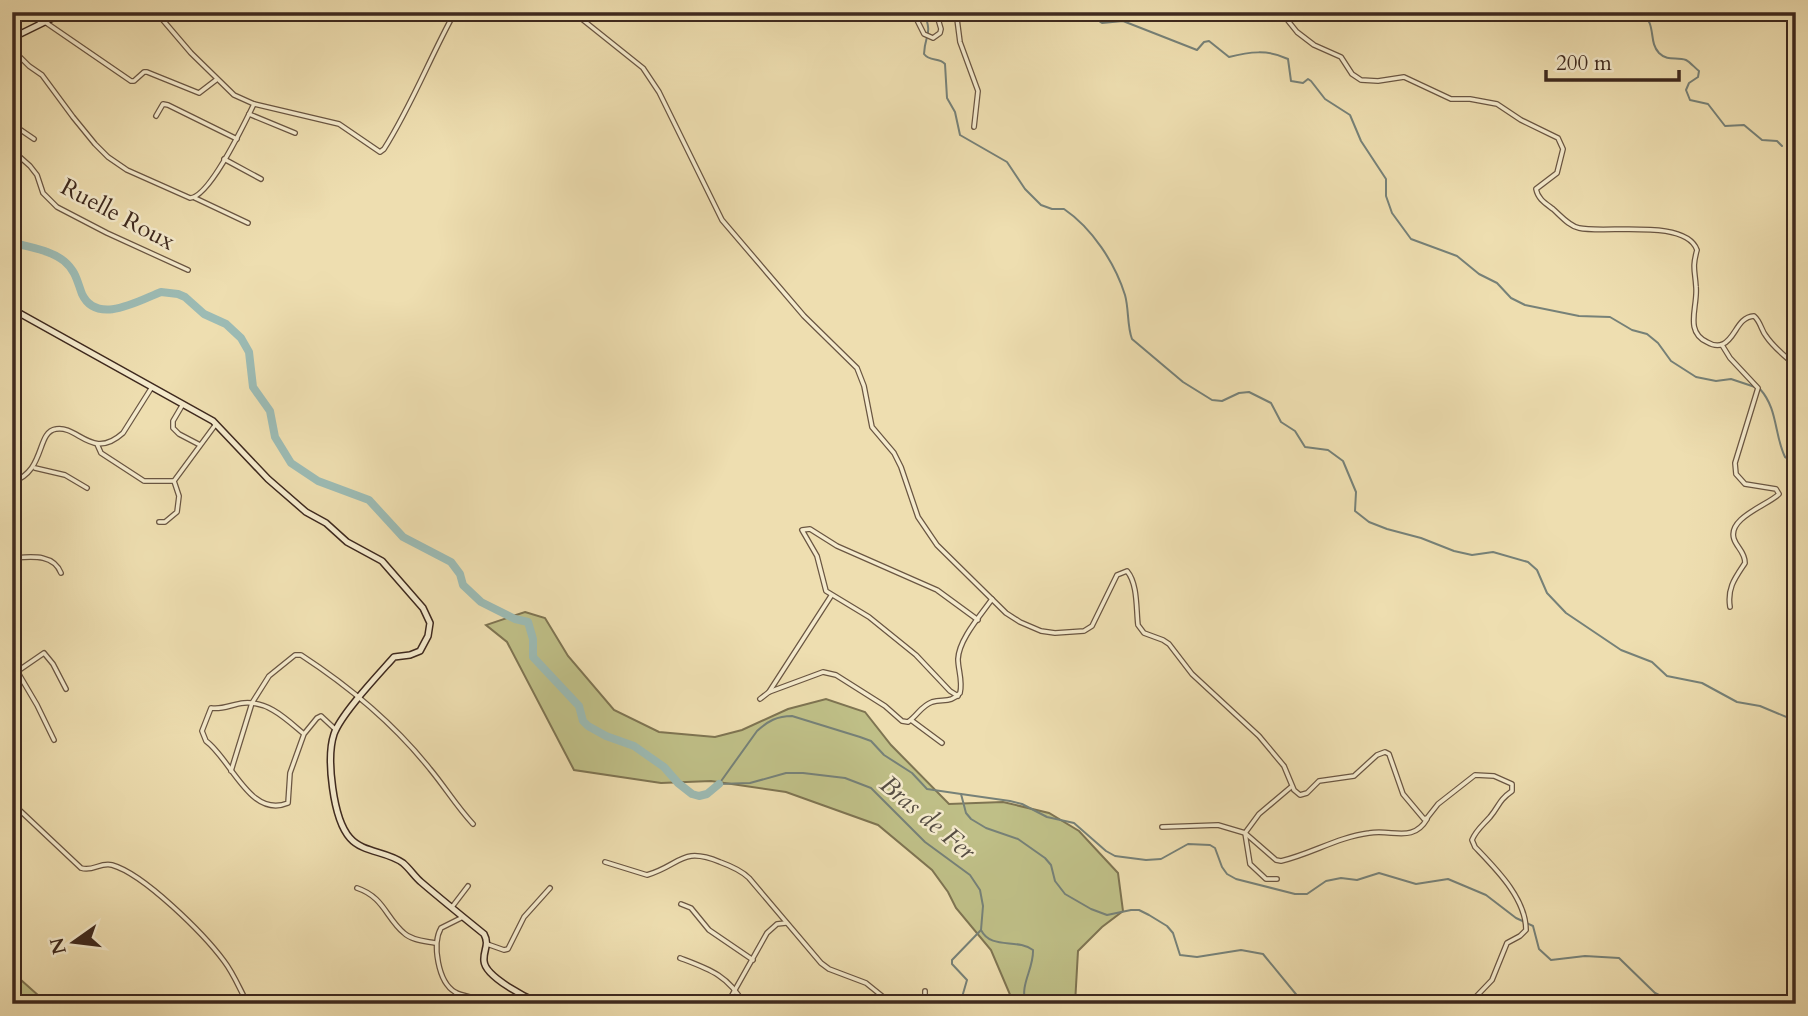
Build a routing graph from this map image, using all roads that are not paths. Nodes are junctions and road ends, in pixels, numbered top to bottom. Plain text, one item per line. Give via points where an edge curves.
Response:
1 (33, 12) edge
2 (65, 12) edge
3 (156, 12) edge
4 (455, 12) edge
5 (573, 12) edge
6 (913, 12) edge
7 (936, 12) edge
8 (954, 12) edge
9 (1280, 12) edge
10 (43, 23) junction
11 (12, 38) edge
12 (12, 50) edge
13 (216, 80) junction
14 (254, 104) junction
15 (249, 114) junction
16 (156, 116) dead end
17 (12, 124) edge
18 (974, 127) dead end
19 (295, 133) dead end
20 (34, 139) dead end
21 (236, 139) junction
22 (12, 150) edge
23 (224, 159) junction
24 (261, 179) dead end
25 (195, 198) junction
26 (248, 223) dead end
27 (188, 270) dead end
28 (12, 309) edge
29 (1722, 345) junction
30 (1796, 366) edge
31 (153, 387) junction
32 (183, 404) junction
33 (216, 424) junction
34 (96, 443) junction
35 (200, 445) junction
36 (34, 468) junction
37 (174, 481) junction
38 (12, 482) edge
39 (87, 488) dead end
40 (159, 522) dead end
41 (12, 558) edge
42 (61, 573) dead end
43 (831, 596) junction
44 (992, 599) junction
45 (1730, 607) dead end
46 (978, 620) junction
47 (17, 671) junction
48 (12, 675) edge
49 (66, 689) dead end
50 (769, 692) junction
51 (958, 696) junction
52 (360, 697) junction
53 (760, 699) dead end
54 (253, 704) junction
55 (911, 720) junction
56 (336, 730) junction
57 (304, 734) junction
58 (54, 740) dead end
59 (942, 743) dead end
60 (231, 771) junction
61 (1292, 786) junction
62 (12, 803) edge
63 (1427, 818) junction
64 (473, 824) dead end
65 (1162, 827) dead end
66 (1245, 833) junction
67 (605, 862) dead end
68 (1277, 879) dead end
69 (468, 886) dead end
70 (357, 888) dead end
71 (550, 888) dead end
72 (681, 904) dead end
73 (452, 908) junction
74 (463, 917) junction
75 (786, 923) junction
76 (435, 943) junction
77 (487, 944) junction
78 (680, 958) dead end
79 (753, 960) junction
80 (735, 988) junction
81 (925, 991) dead end
82 (248, 1004) edge
83 (471, 1004) edge
84 (541, 1004) edge
85 (727, 1004) edge
86 (744, 1004) edge
87 (892, 1004) edge
88 (922, 1004) edge
89 (1469, 1004) edge

1 - 10 street
2 - 10 street
3 - 13 street
4 - 14 street via 382,151 339,124
5 - 44 street via 643,68 722,220 804,316 857,368 872,427 898,460 918,517 937,545
6 - 7 street via 924,34 933,38 941,29
8 - 18 street via 978,91
9 - 29 street via 1314,46 1342,57 1361,80 1404,77 1451,99 1497,104 1558,138 1563,149 1559,168 1556,176 1539,186 1539,198 1575,227 1663,230 1692,242 1697,250 1693,329 1699,338
10 - 11 street
10 - 13 street via 131,81 147,72 199,93
12 - 25 street via 43,75 108,157 127,170
13 - 14 street via 233,95
14 - 15 street
15 - 19 street
15 - 21 street
16 - 21 street via 163,104 168,105
17 - 20 street
21 - 23 street
22 - 27 street, Ruelle Roux via 30,166 43,193 57,207
23 - 24 street
23 - 25 street
25 - 26 street
28 - 31 street
29 - 30 street via 1739,324 1754,316 1773,345
29 - 45 street via 1758,388 1735,463 1736,474 1745,484 1771,487 1779,494 1757,506 1734,530 1745,563 1731,583
31 - 32 street
31 - 34 street via 122,433 109,443
32 - 33 street
32 - 35 street via 173,428
33 - 35 street
33 - 52 street via 299,506 382,561 427,614 428,636 420,651 394,657
34 - 36 street via 56,429 45,436
34 - 37 street via 101,453 144,481
35 - 37 street
36 - 38 street
36 - 39 street via 65,475
37 - 40 street via 179,496 177,512
41 - 42 street via 46,558
43 - 46 street via 802,530 810,529 837,546 937,590
43 - 50 street
43 - 51 street via 869,617
44 - 46 street
44 - 61 street via 1041,632 1084,631 1096,621 1117,575 1127,571 1140,630 1168,644 1192,674 1259,736 1284,766
46 - 51 street via 958,657 962,686
47 - 48 street
47 - 49 street via 44,653
47 - 58 street
50 - 53 street
50 - 55 street via 823,671 885,706 902,721
51 - 55 street via 921,707
52 - 54 street via 298,654 269,676
52 - 56 street
52 - 64 street via 421,758
54 - 57 street via 275,712
54 - 60 street
54 - 60 street via 211,708 202,725 203,738
55 - 59 street
56 - 57 street via 321,716
56 - 73 street via 332,744 334,792 344,830 358,845 402,862
57 - 60 street via 290,773 286,804 261,803
61 - 63 street via 1298,794 1305,794 1320,781 1354,776 1385,752 1403,794 1420,818
61 - 66 street via 1259,814
62 - 82 street via 81,869 113,865 158,893 222,958
63 - 66 street via 1412,833 1350,836 1281,861
63 - 89 street via 1475,775 1483,773 1513,785 1472,840 1506,881 1526,930 1507,943 1492,980
65 - 66 street via 1218,825
66 - 68 street via 1250,864 1260,875
67 - 75 street via 647,875 704,855 745,874
69 - 73 street
70 - 76 street via 384,907 406,935
71 - 77 street via 524,916 508,949
72 - 79 street via 691,908 715,935
73 - 74 street
74 - 76 street via 443,926
74 - 77 street via 484,934
75 - 79 street via 772,927
75 - 87 street via 825,967 866,982
76 - 83 street via 449,987 471,998
77 - 84 street via 484,961 489,971
78 - 80 street via 716,972
79 - 80 street
80 - 85 street
80 - 86 street
81 - 88 street

